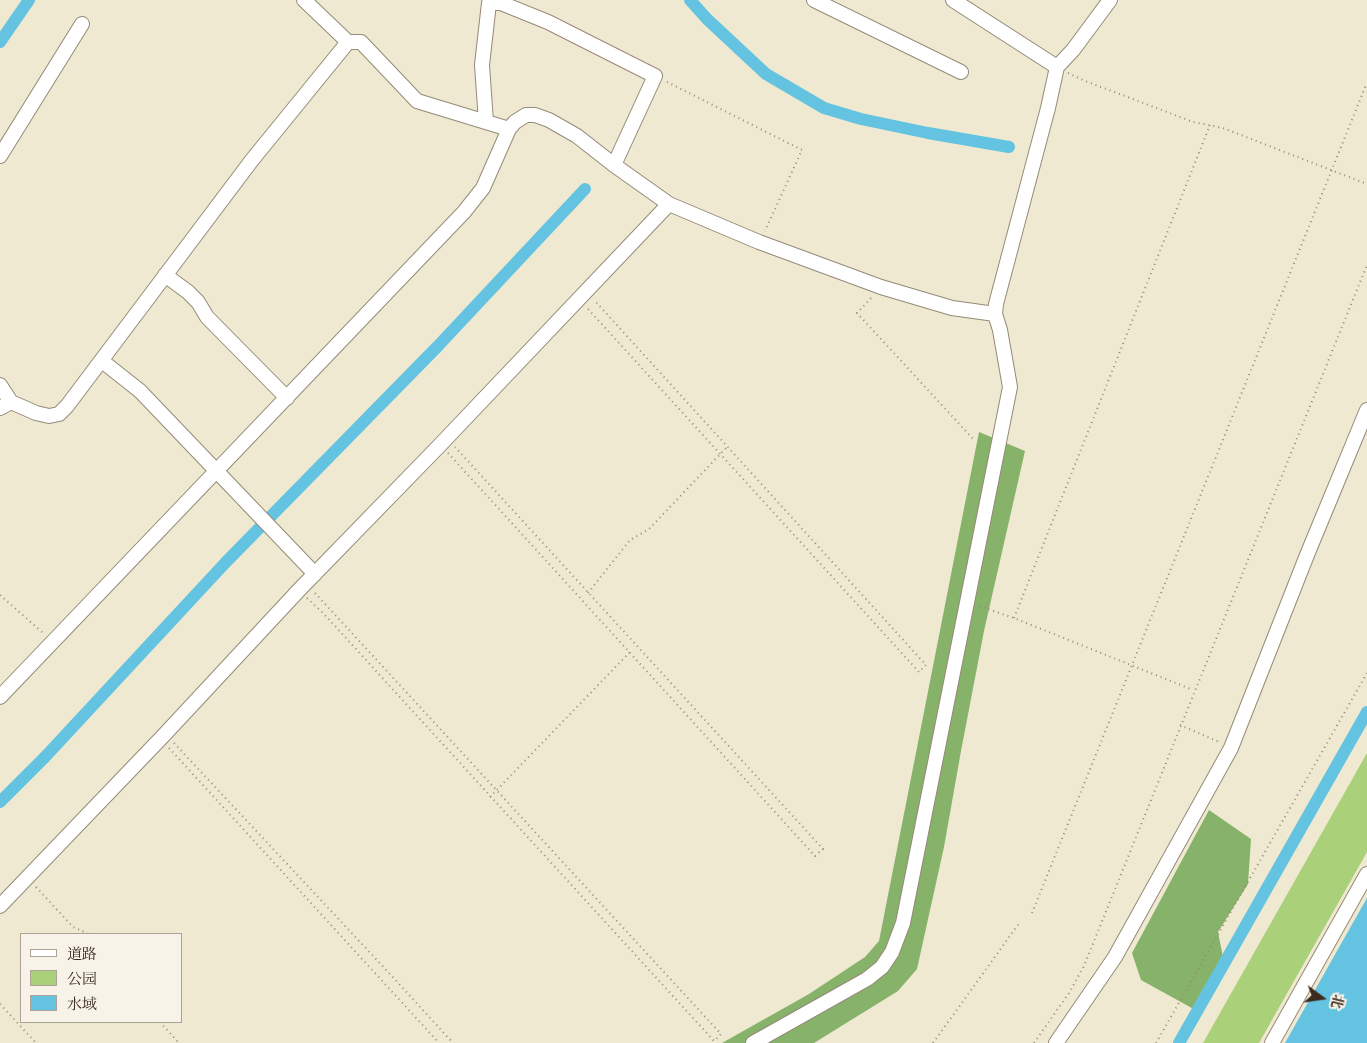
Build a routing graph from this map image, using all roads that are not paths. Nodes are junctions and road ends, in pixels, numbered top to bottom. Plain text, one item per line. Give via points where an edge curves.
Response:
1 (304, 0) edge
2 (814, 0) edge
3 (953, 0) edge
4 (1110, 0) edge
5 (82, 24) dead end
6 (348, 42) junction
7 (1057, 68) junction
8 (961, 72) dead end
9 (486, 122) junction
10 (509, 129) junction
11 (0, 156) edge
12 (614, 166) junction
13 (669, 204) junction
14 (165, 276) junction
15 (995, 314) junction
16 (102, 361) junction
17 (0, 385) edge
18 (287, 398) junction
19 (6, 405) edge
20 (1367, 410) edge
21 (218, 471) junction
22 (307, 583) junction
23 (0, 697) edge
24 (1367, 874) edge
25 (0, 906) edge
26 (753, 1043) edge
27 (1056, 1043) edge
28 (1272, 1043) edge

1 - 6 street
2 - 8 street
3 - 7 street
4 - 7 street
5 - 11 street
6 - 9 street via 361,42 417,101
6 - 14 street via 252,160
7 - 15 street
9 - 10 street
9 - 12 street via 482,65 489,3 500,3 548,22 655,76
10 - 12 street via 526,115 536,115 577,136
10 - 18 street via 483,188 464,212
12 - 13 street
13 - 15 street via 882,287 952,308
13 - 22 street
14 - 16 street
14 - 18 street via 198,302 207,317
15 - 26 street via 1010,387 902,923 892,952 882,967 867,979
16 - 19 street via 58,414 49,416
16 - 21 street via 140,391
17 - 19 street
18 - 21 street
20 - 27 street via 1230,748 1115,957
21 - 22 street via 282,540
21 - 23 street
22 - 25 street
24 - 28 street

